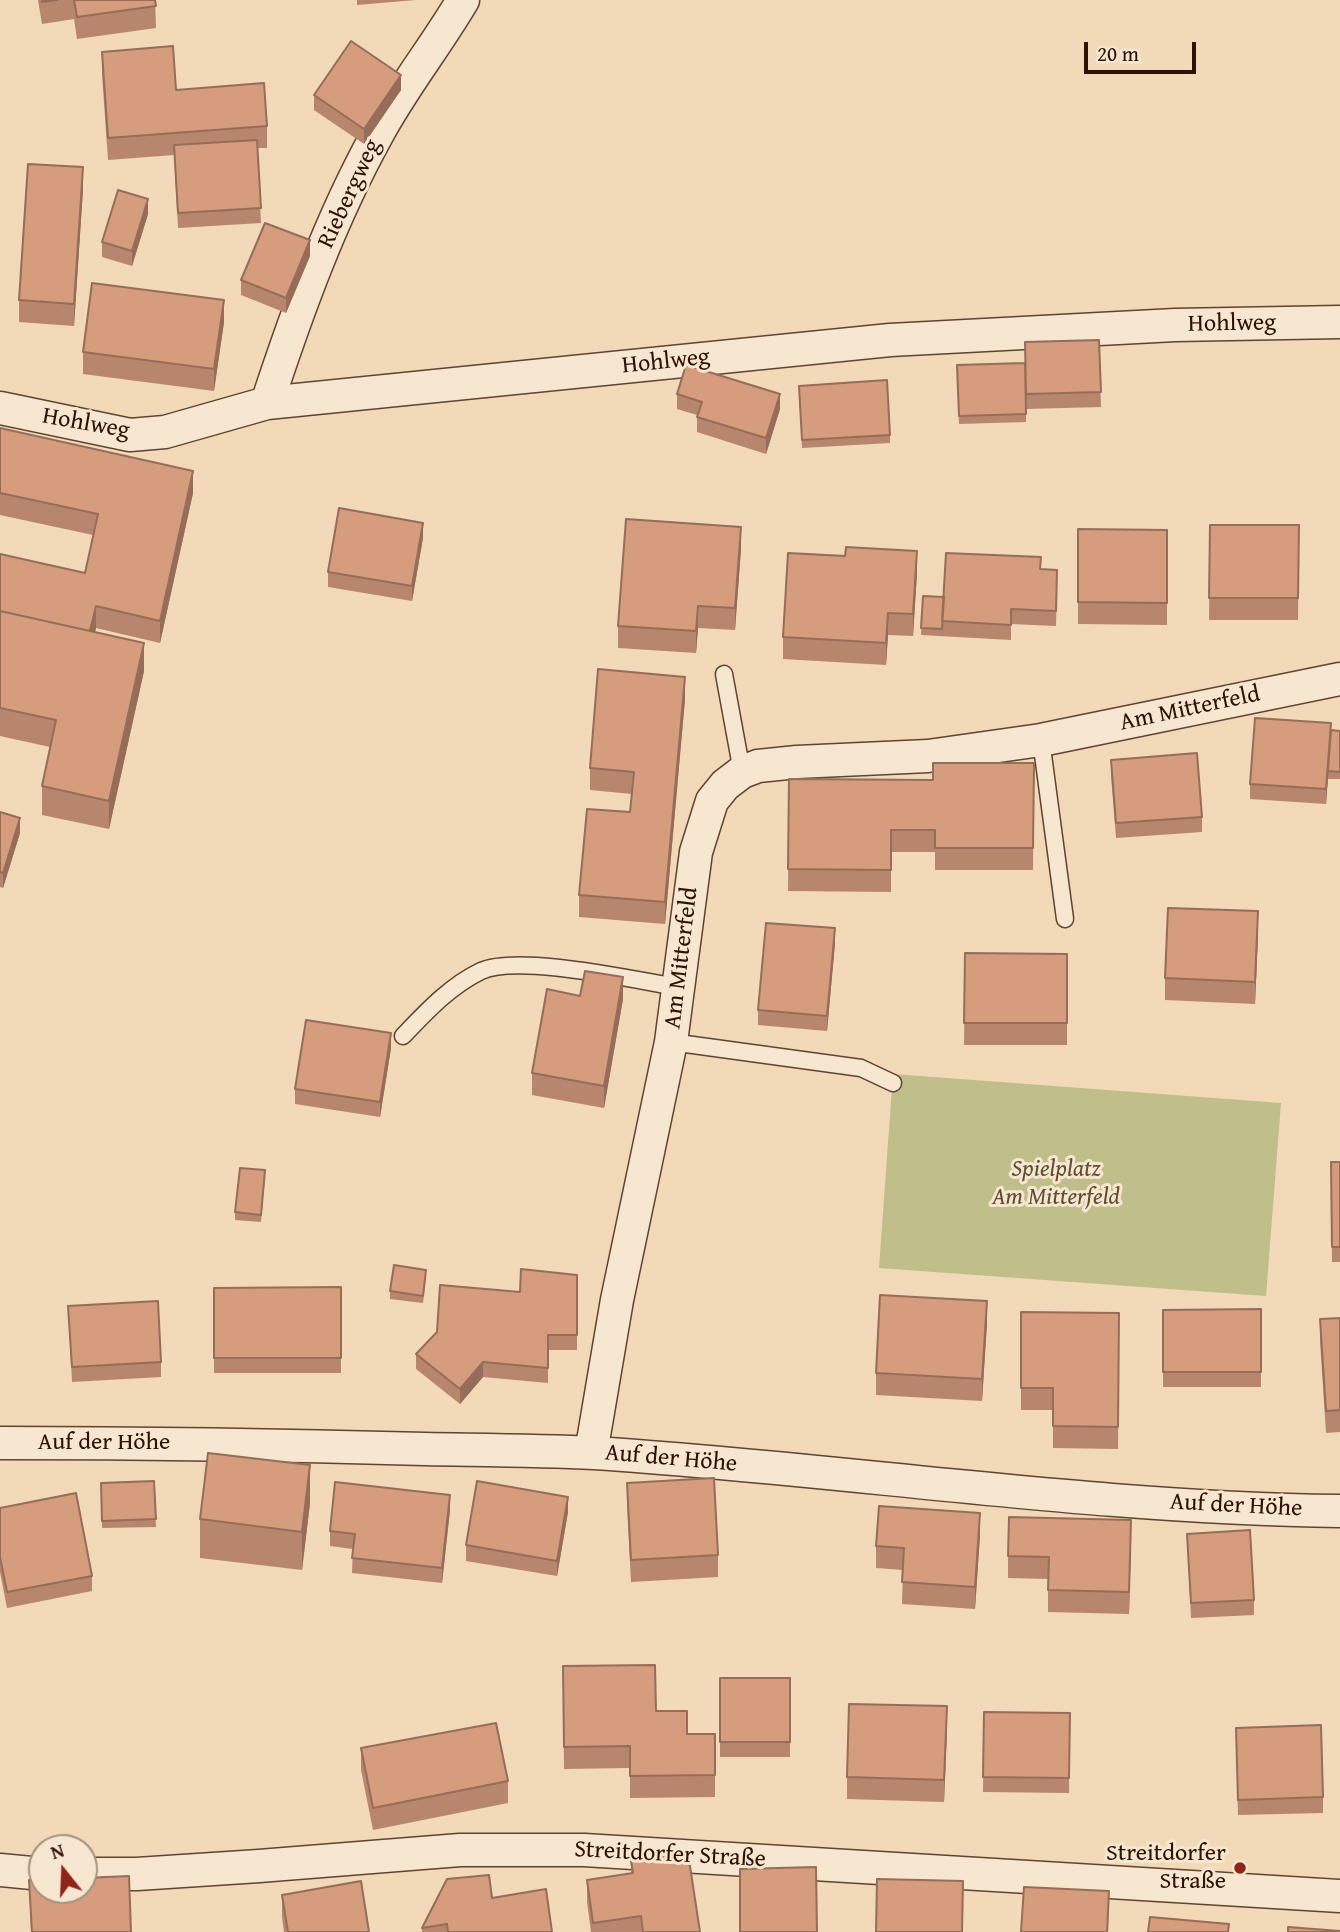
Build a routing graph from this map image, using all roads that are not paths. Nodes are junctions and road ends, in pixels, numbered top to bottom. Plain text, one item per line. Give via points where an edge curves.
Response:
1 (463, 0) edge
2 (1340, 322) edge
3 (267, 403) junction
4 (0, 408) edge
5 (724, 674) dead end
6 (1340, 679) edge
7 (1041, 740) junction
8 (742, 772) junction
9 (1065, 919) dead end
10 (678, 987) junction
11 (403, 1036) dead end
12 (671, 1042) junction
13 (893, 1083) dead end
14 (0, 1443) edge
15 (591, 1453) junction
16 (1340, 1511) edge
17 (0, 1870) edge
18 (28, 1873) edge
19 (98, 1874) edge
20 (1340, 1896) edge

1 - 3 street, Riebergweg via 352,181
2 - 3 street, Hohlweg via 1175,325 890,340
3 - 4 street, Hohlweg via 164,432 130,435
5 - 8 lane
6 - 7 street, Am Mitterfeld
7 - 8 street, Am Mitterfeld via 928,755 773,764
7 - 9 lane
8 - 10 street, Am Mitterfeld via 712,801 704,822
10 - 11 lane via 552,967 483,970 445,993
10 - 12 street, Am Mitterfeld
12 - 13 lane via 861,1068
12 - 15 street, Am Mitterfeld via 617,1300
14 - 15 street, Auf der Höhe
15 - 16 street, Auf der Höhe via 1070,1496
17 - 18 street
19 - 20 street, Streitdorfer Straße via 460,1850 584,1850

